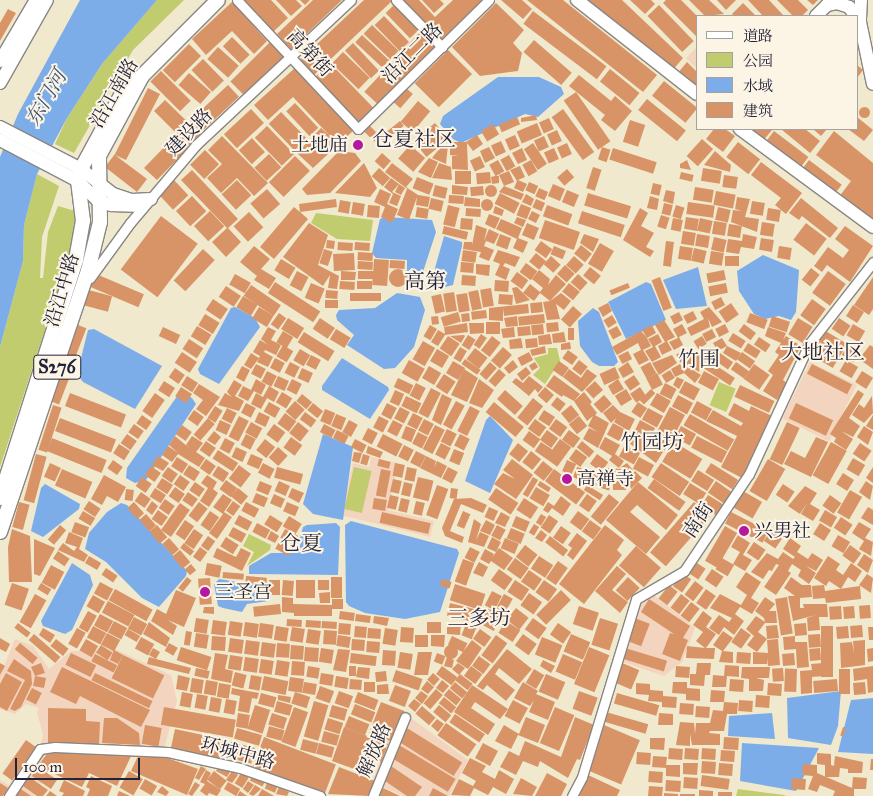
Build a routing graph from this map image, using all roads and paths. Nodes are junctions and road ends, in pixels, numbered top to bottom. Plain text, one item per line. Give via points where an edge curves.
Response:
1 (36, 0) edge
2 (47, 0) edge
3 (206, 0) edge
4 (218, 0) edge
5 (237, 0) edge
6 (351, 0) edge
7 (396, 0) edge
8 (489, 0) edge
9 (577, 0) edge
10 (861, 0) edge
11 (829, 2) edge
12 (817, 15) edge
13 (855, 15) edge
14 (858, 19) edge
15 (860, 22) junction
16 (442, 46) junction
17 (291, 56) junction
18 (0, 61) edge
19 (0, 83) edge
20 (873, 84) edge
21 (696, 93) edge
22 (0, 127) edge
23 (358, 129) joint
24 (741, 130) edge
25 (0, 140) edge
26 (73, 172) junction
27 (98, 180) junction
28 (97, 200) junction
29 (147, 203) junction
30 (871, 225) edge
31 (873, 262) edge
32 (77, 308) junction
33 (0, 498) edge
34 (0, 532) edge
35 (405, 717) dead end
36 (9, 796) edge
37 (320, 796) edge
38 (373, 796) edge
39 (572, 796) edge

1 - 18 main road
2 - 19 main road
3 - 26 main road, 沿江南路 via 136,69
4 - 27 main road, 沿江南路 / S276 via 142,76 99,156
5 - 17 street, 高第街
6 - 17 street, 建设路
7 - 16 street
8 - 16 street, 沿江二路
9 - 21 main road
10 - 15 main road
11 - 12 main road
11 - 13 main road via 849,6
14 - 15 main road
15 - 20 main road
16 - 23 street, 沿江二路
17 - 23 street, 高第街
17 - 29 street, 建设路 via 196,145
22 - 26 main road
24 - 30 main road
25 - 26 main road
26 - 27 main road
26 - 28 main road
26 - 33 main road, 沿江中路 / S276 via 83,221 76,260
27 - 28 main road, 沿江南路 / S276
27 - 29 main road via 107,191
28 - 29 main road via 111,205
28 - 32 main road, 沿江中路 / S276 via 99,228
29 - 32 street, 建设路 via 92,274
31 - 39 street, 南街 via 809,344 749,474 684,571 636,599 582,777
32 - 34 main road, 沿江中路 / S276
35 - 38 street, 解放路
36 - 37 street, 环城中路 via 40,749 55,747 168,752 240,768

